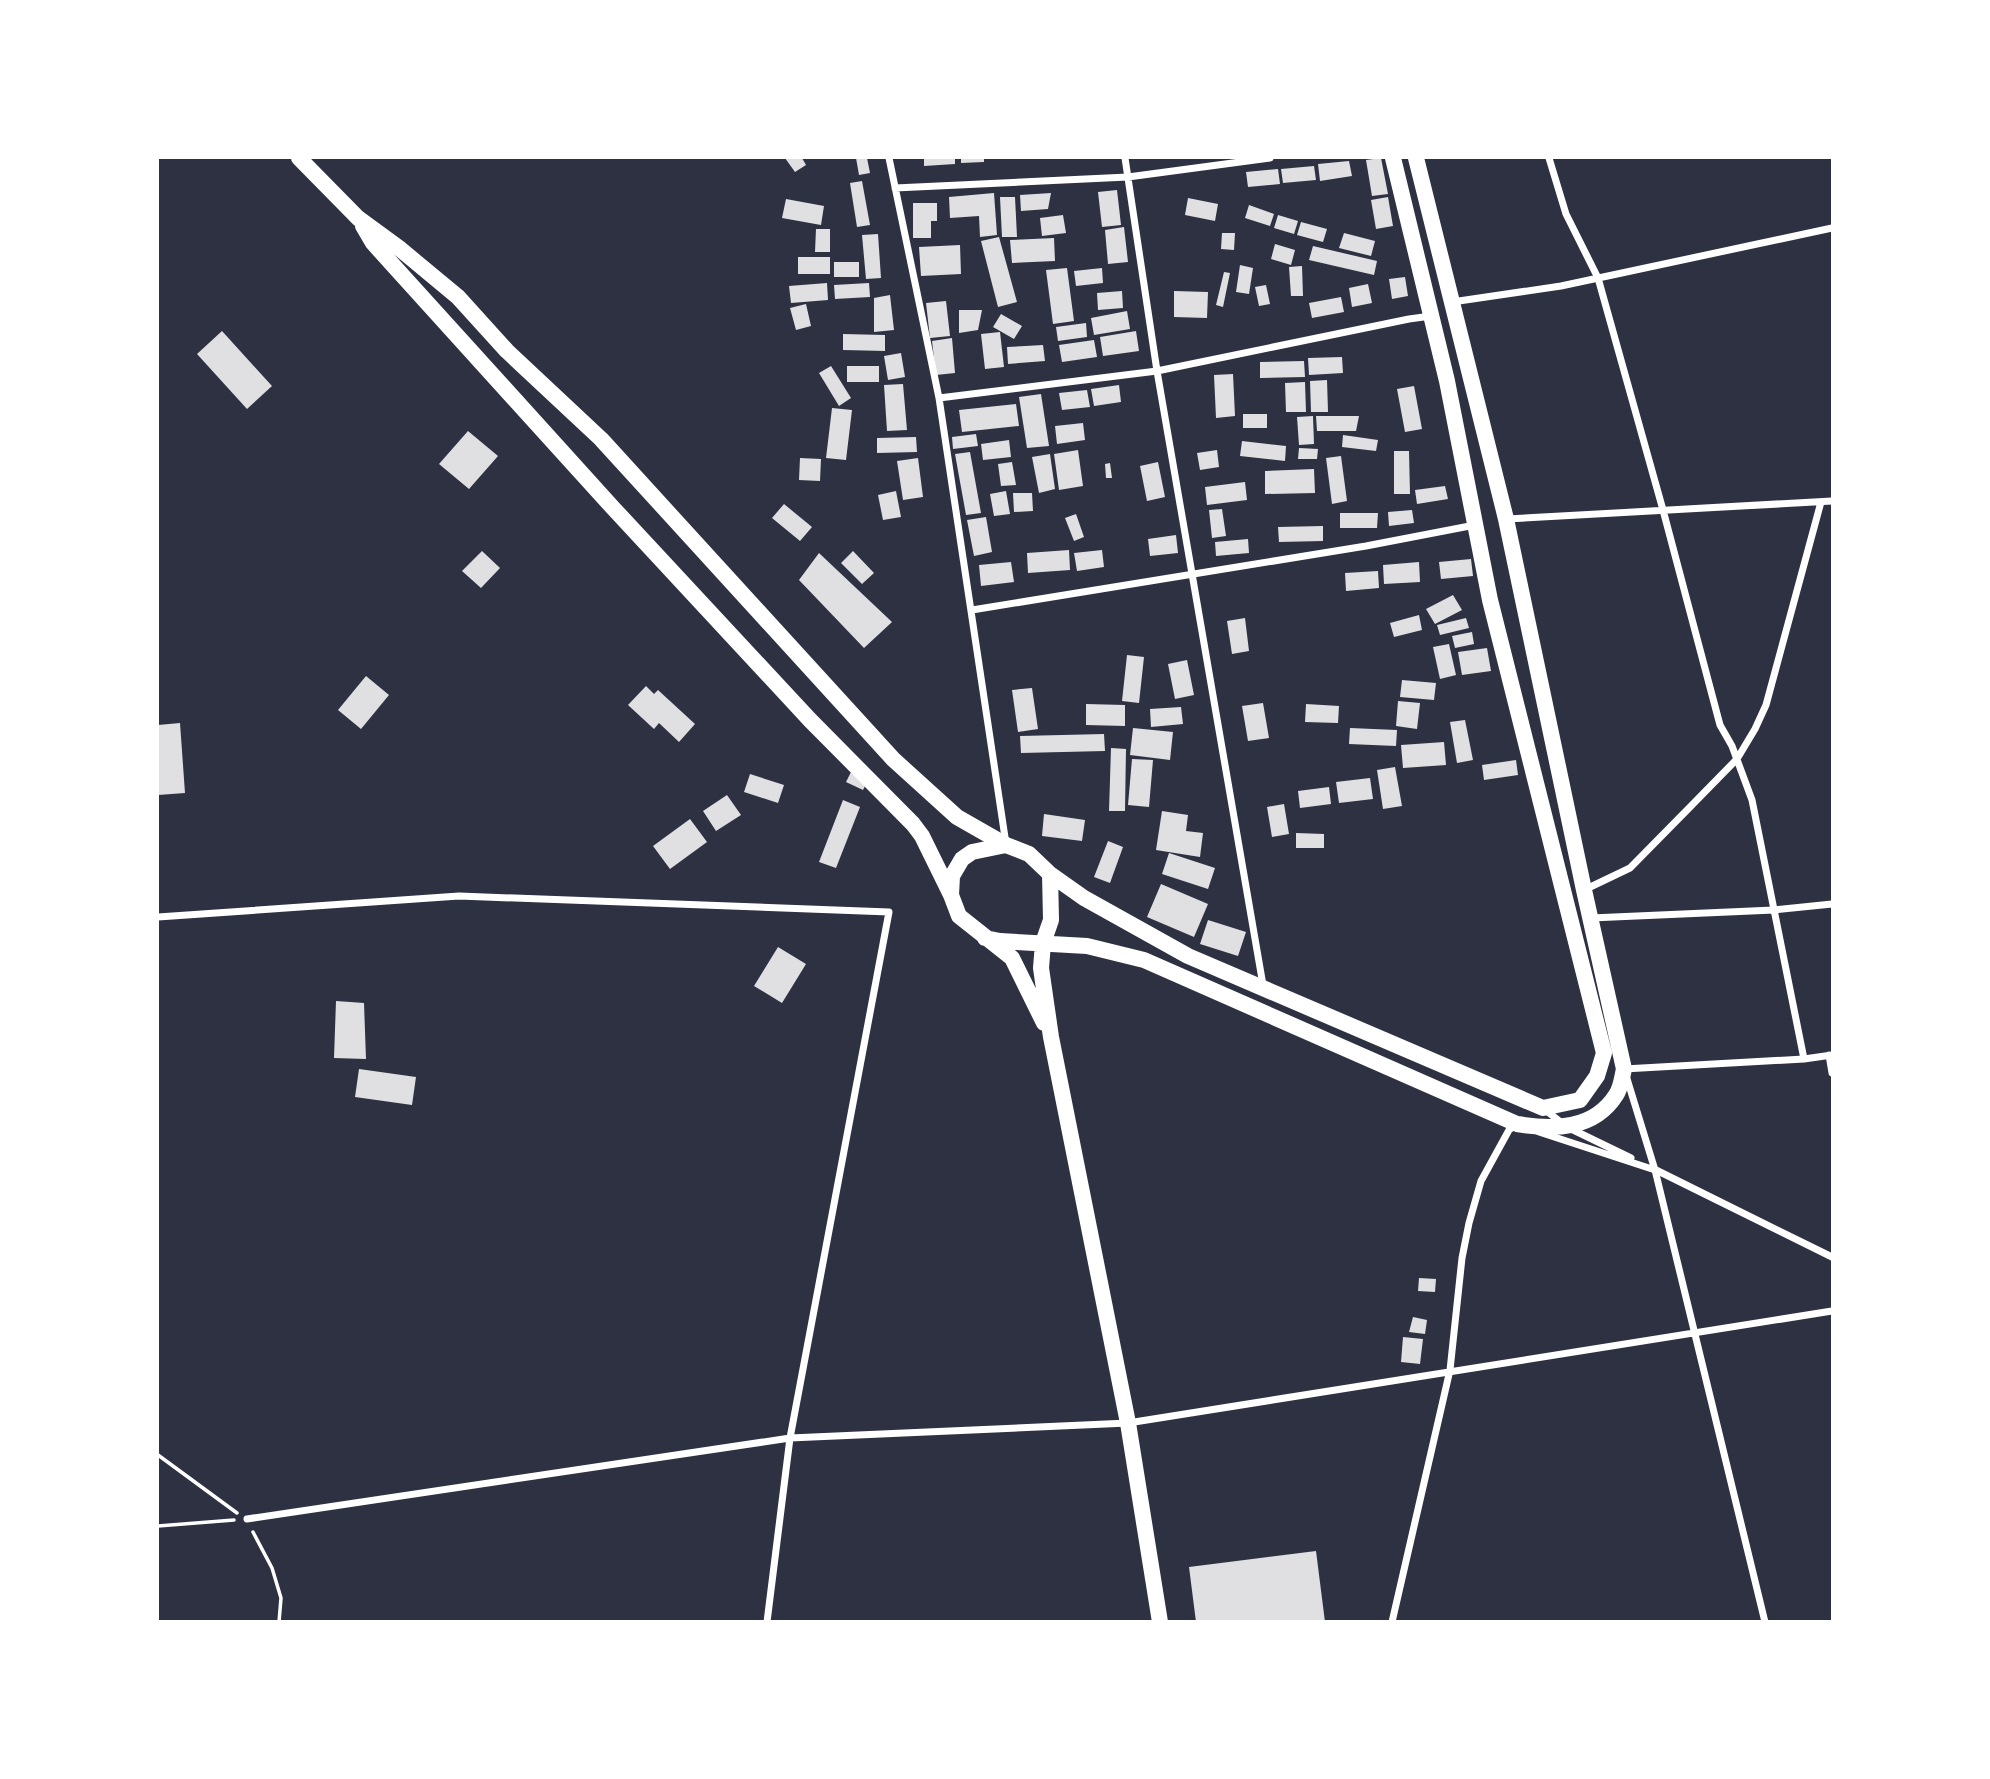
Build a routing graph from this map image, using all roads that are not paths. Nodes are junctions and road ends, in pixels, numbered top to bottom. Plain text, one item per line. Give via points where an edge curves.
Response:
1 (299, 158) edge
2 (889, 158) edge
3 (1125, 158) edge
4 (1270, 158) edge
5 (1393, 158) edge
6 (1416, 158) edge
7 (1549, 158) edge
8 (1128, 177) junction
9 (895, 188) junction
10 (358, 218) junction
11 (1832, 228) edge
12 (1598, 278) junction
13 (1452, 302) junction
14 (1431, 316) junction
15 (1157, 371) junction
16 (939, 398) junction
17 (1832, 501) edge
18 (1821, 502) junction
19 (1663, 510) junction
20 (1506, 519) junction
21 (1475, 525) junction
22 (1192, 574) junction
23 (972, 610) junction
24 (1737, 759) junction
25 (1006, 845) junction
26 (1050, 874) junction
27 (1584, 890) junction
28 (951, 894) junction
29 (1832, 904) edge
30 (1774, 910) junction
31 (158, 917) edge
32 (1590, 918) junction
33 (985, 938) junction
34 (1043, 943) junction
35 (1263, 987) junction
36 (1051, 1037) junction
37 (1831, 1055) edge
38 (1804, 1059) junction
39 (1624, 1069) junction
40 (1832, 1073) edge
41 (1543, 1108) junction
42 (1517, 1124) junction
43 (1567, 1127) junction
44 (1655, 1170) junction
45 (1832, 1257) edge
46 (1832, 1311) edge
47 (1693, 1333) junction
48 (1450, 1370) junction
49 (1128, 1423) junction
50 (790, 1438) junction
51 (247, 1519) road end
52 (767, 1622) edge
53 (1160, 1622) edge
54 (1392, 1622) edge
55 (1765, 1622) edge

1 - 10 main road
2 - 9 street
3 - 8 street
4 - 8 street
5 - 14 main road
6 - 13 main road
7 - 12 street via 1566,214
8 - 9 street
8 - 15 street
9 - 16 street
10 - 25 main road via 458,297 601,439 893,759 957,817
10 - 28 main road via 373,243 605,499 913,824
11 - 12 street
12 - 13 street
12 - 19 street
13 - 20 main road
14 - 15 street
14 - 21 main road
15 - 16 street
15 - 22 street
16 - 23 street
17 - 18 street
18 - 19 street
18 - 24 street via 1766,705
19 - 20 street
19 - 24 street via 1720,725
20 - 27 main road
21 - 22 street
21 - 41 main road via 1604,1053 1597,1076 1580,1101
22 - 23 street
22 - 35 street
23 - 25 street
24 - 27 street via 1630,868
24 - 30 street via 1752,800
25 - 26 main road via 1030,854
25 - 28 main road via 972,852 962,859 952,876
26 - 34 main road via 1051,920
26 - 35 main road via 1188,956
27 - 32 main road
28 - 33 main road via 959,916
29 - 30 street
30 - 32 street
30 - 38 street
31 - 50 street via 459,895 889,912
32 - 39 main road
33 - 34 main road
33 - 36 main road via 1012,958
34 - 36 main road via 1041,968
34 - 42 main road via 1087,946 1144,960
35 - 41 main road
36 - 49 main road
37 - 38 street
37 - 40 street
38 - 39 street
39 - 43 main road via 1618,1094 1602,1112
39 - 44 street
41 - 43 street
42 - 43 main road
42 - 44 street
42 - 48 street via 1509,1130 1481,1181 1469,1223
43 - 44 street
44 - 45 street
44 - 47 street
46 - 47 street
47 - 48 street
47 - 55 street
48 - 49 street
48 - 54 street
49 - 50 street
49 - 53 main road
50 - 51 street
50 - 52 street

